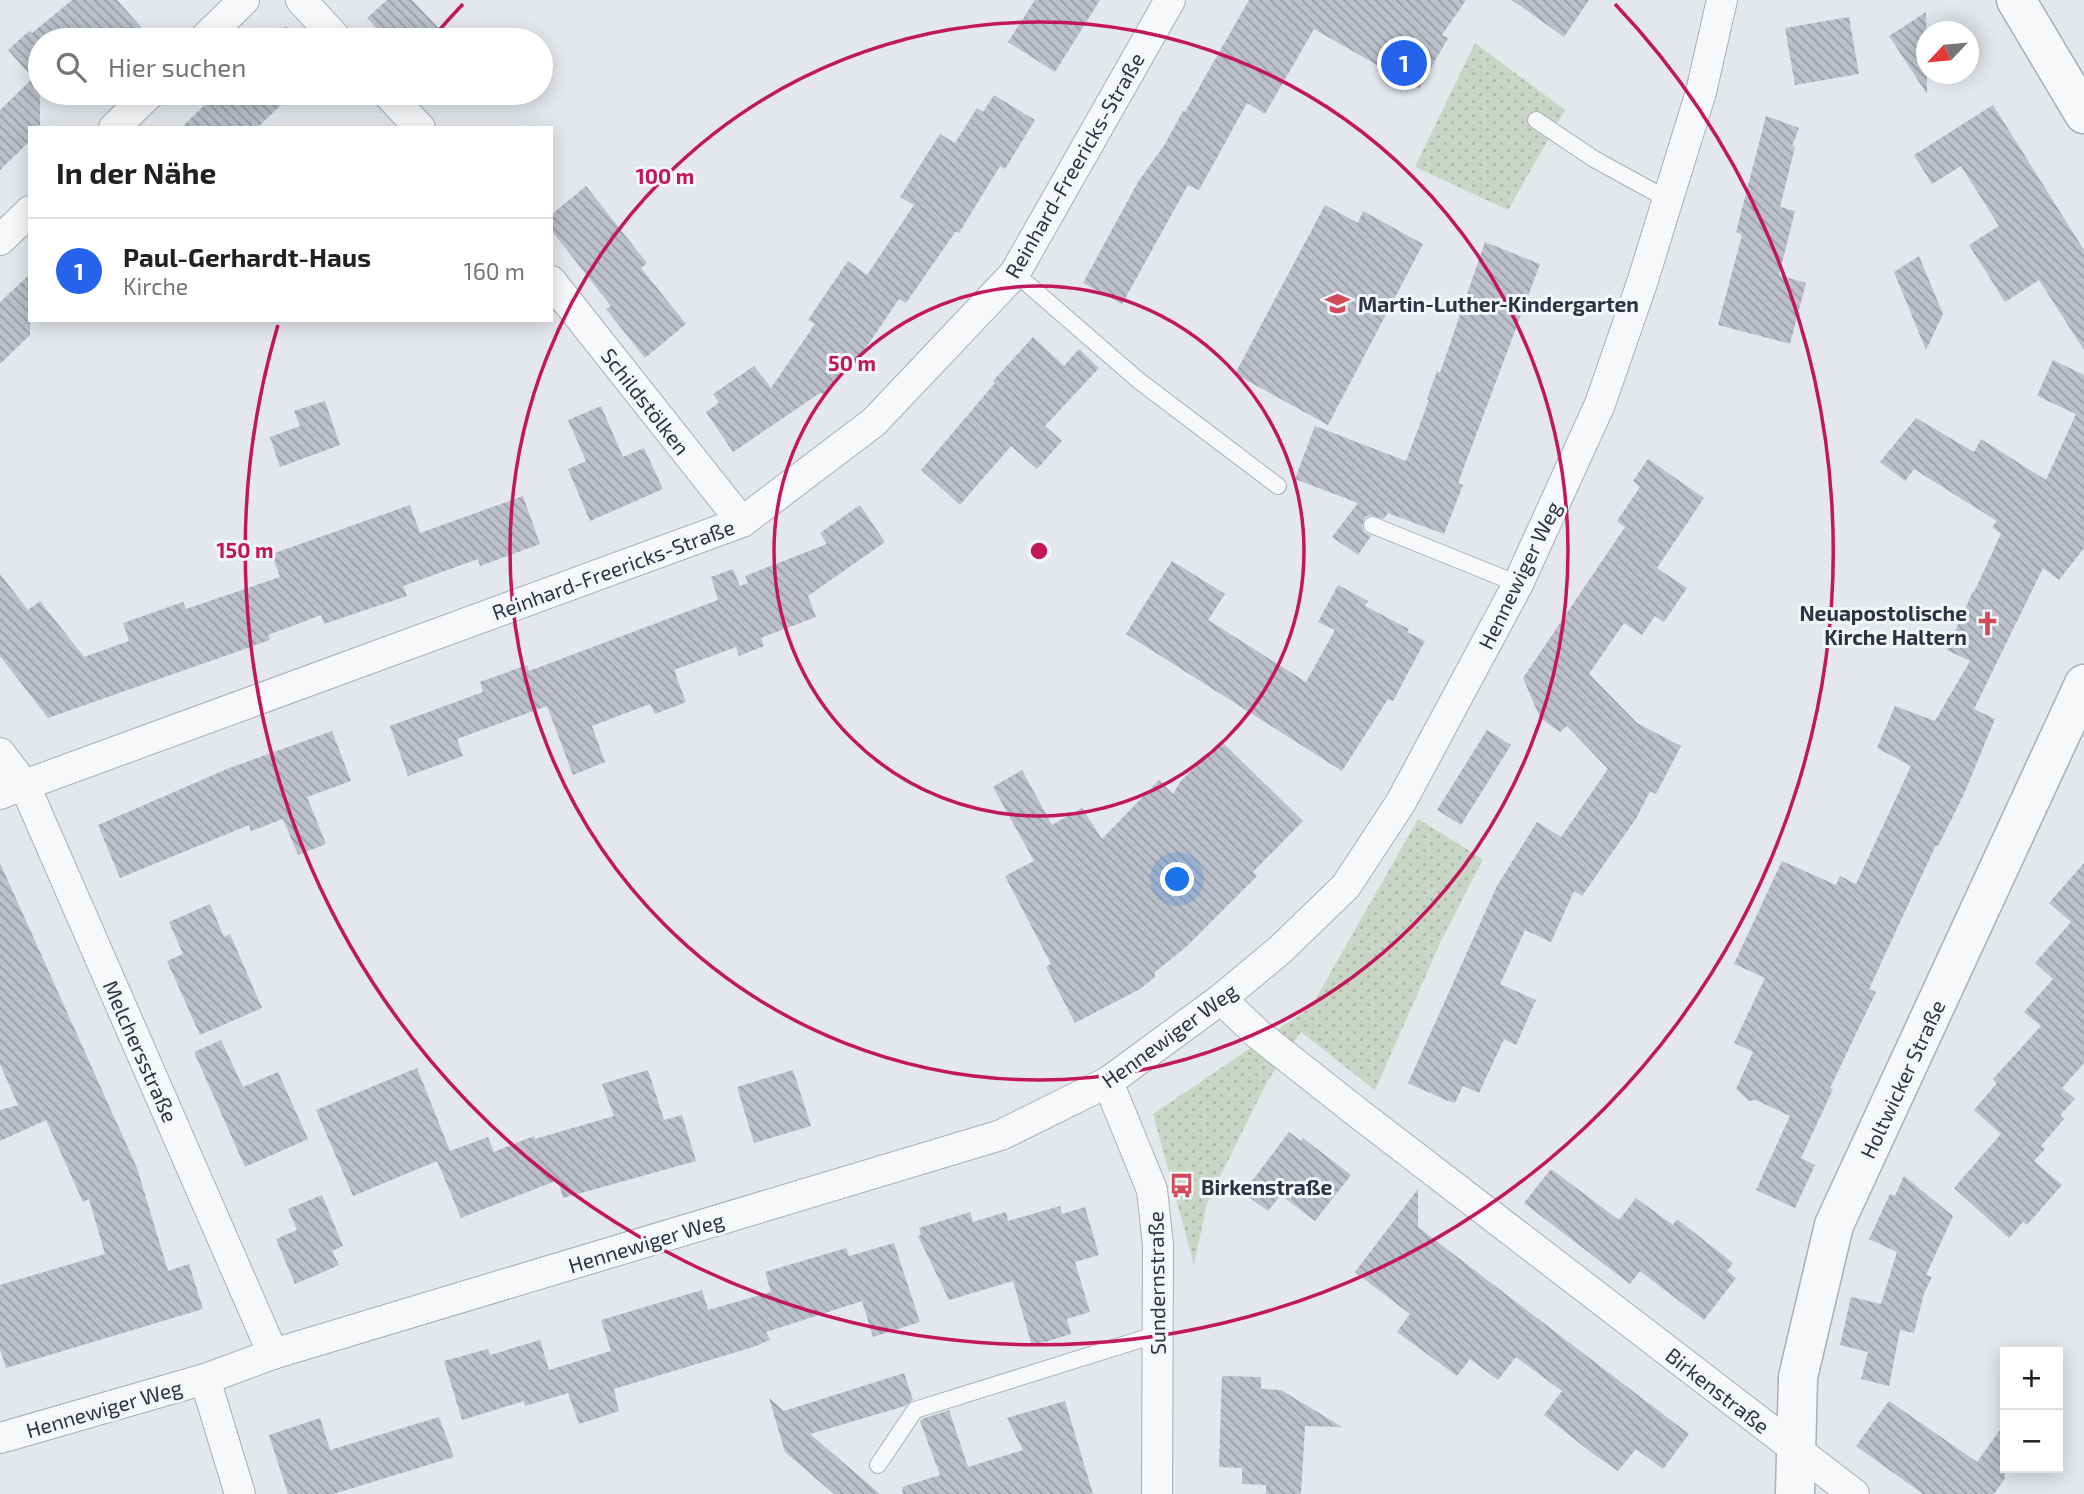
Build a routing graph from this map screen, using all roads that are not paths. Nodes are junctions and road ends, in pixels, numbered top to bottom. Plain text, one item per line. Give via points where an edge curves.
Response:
1 (244, 0) edge
2 (301, 0) edge
3 (1170, 0) edge
4 (1722, 0) edge
5 (2016, 0) edge
6 (215, 28) edge
7 (327, 28) edge
8 (138, 105) edge
9 (398, 105) edge
10 (2084, 114) edge
11 (1536, 120) dead end
12 (116, 126) edge
13 (418, 126) edge
14 (1667, 200) junction
15 (28, 213) edge
16 (0, 240) edge
17 (1015, 273) junction
18 (553, 284) edge
19 (1278, 486) dead end
20 (742, 522) junction
21 (1372, 525) dead end
22 (1518, 584) junction
23 (2084, 684) edge
24 (0, 753) edge
25 (13, 790) edge
26 (1221, 999) junction
27 (1108, 1082) junction
28 (1158, 1334) junction
29 (273, 1354) junction
30 (205, 1379) junction
31 (0, 1438) edge
32 (1796, 1449) junction
33 (878, 1465) dead end
34 (240, 1494) edge
35 (1157, 1494) edge
36 (1795, 1494) edge
37 (1854, 1494) edge

1 - 6 street
2 - 7 street
3 - 17 street, Reinhard-Freericks-Straße
4 - 14 street, Hennewiger Weg via 1701,92
5 - 10 street
8 - 12 street
9 - 13 street
11 - 14 lane
14 - 22 street, Hennewiger Weg via 1600,404
15 - 16 street
17 - 19 lane via 1139,380
17 - 20 street, Reinhard-Freericks-Straße via 874,422
18 - 20 street, Schildstölken
20 - 25 street, Reinhard-Freericks-Straße
21 - 22 lane
22 - 26 street, Hennewiger Weg via 1401,802 1346,886
23 - 32 street, Holtwicker Straße via 1834,1226 1798,1377
24 - 25 street, Melchersstraße
25 - 29 street, Melchersstraße
26 - 27 street, Hennewiger Weg
26 - 32 street, Birkenstraße via 1358,1113
27 - 28 street, Sundernstraße via 1152,1190 1158,1245
27 - 29 street, Hennewiger Weg via 1001,1135
28 - 33 lane via 915,1410
28 - 35 street, Sundernstraße
29 - 30 street, Hennewiger Weg
30 - 31 street, Hennewiger Weg
30 - 34 street
32 - 36 street, Holtwicker Straße
32 - 37 street, Birkenstraße

